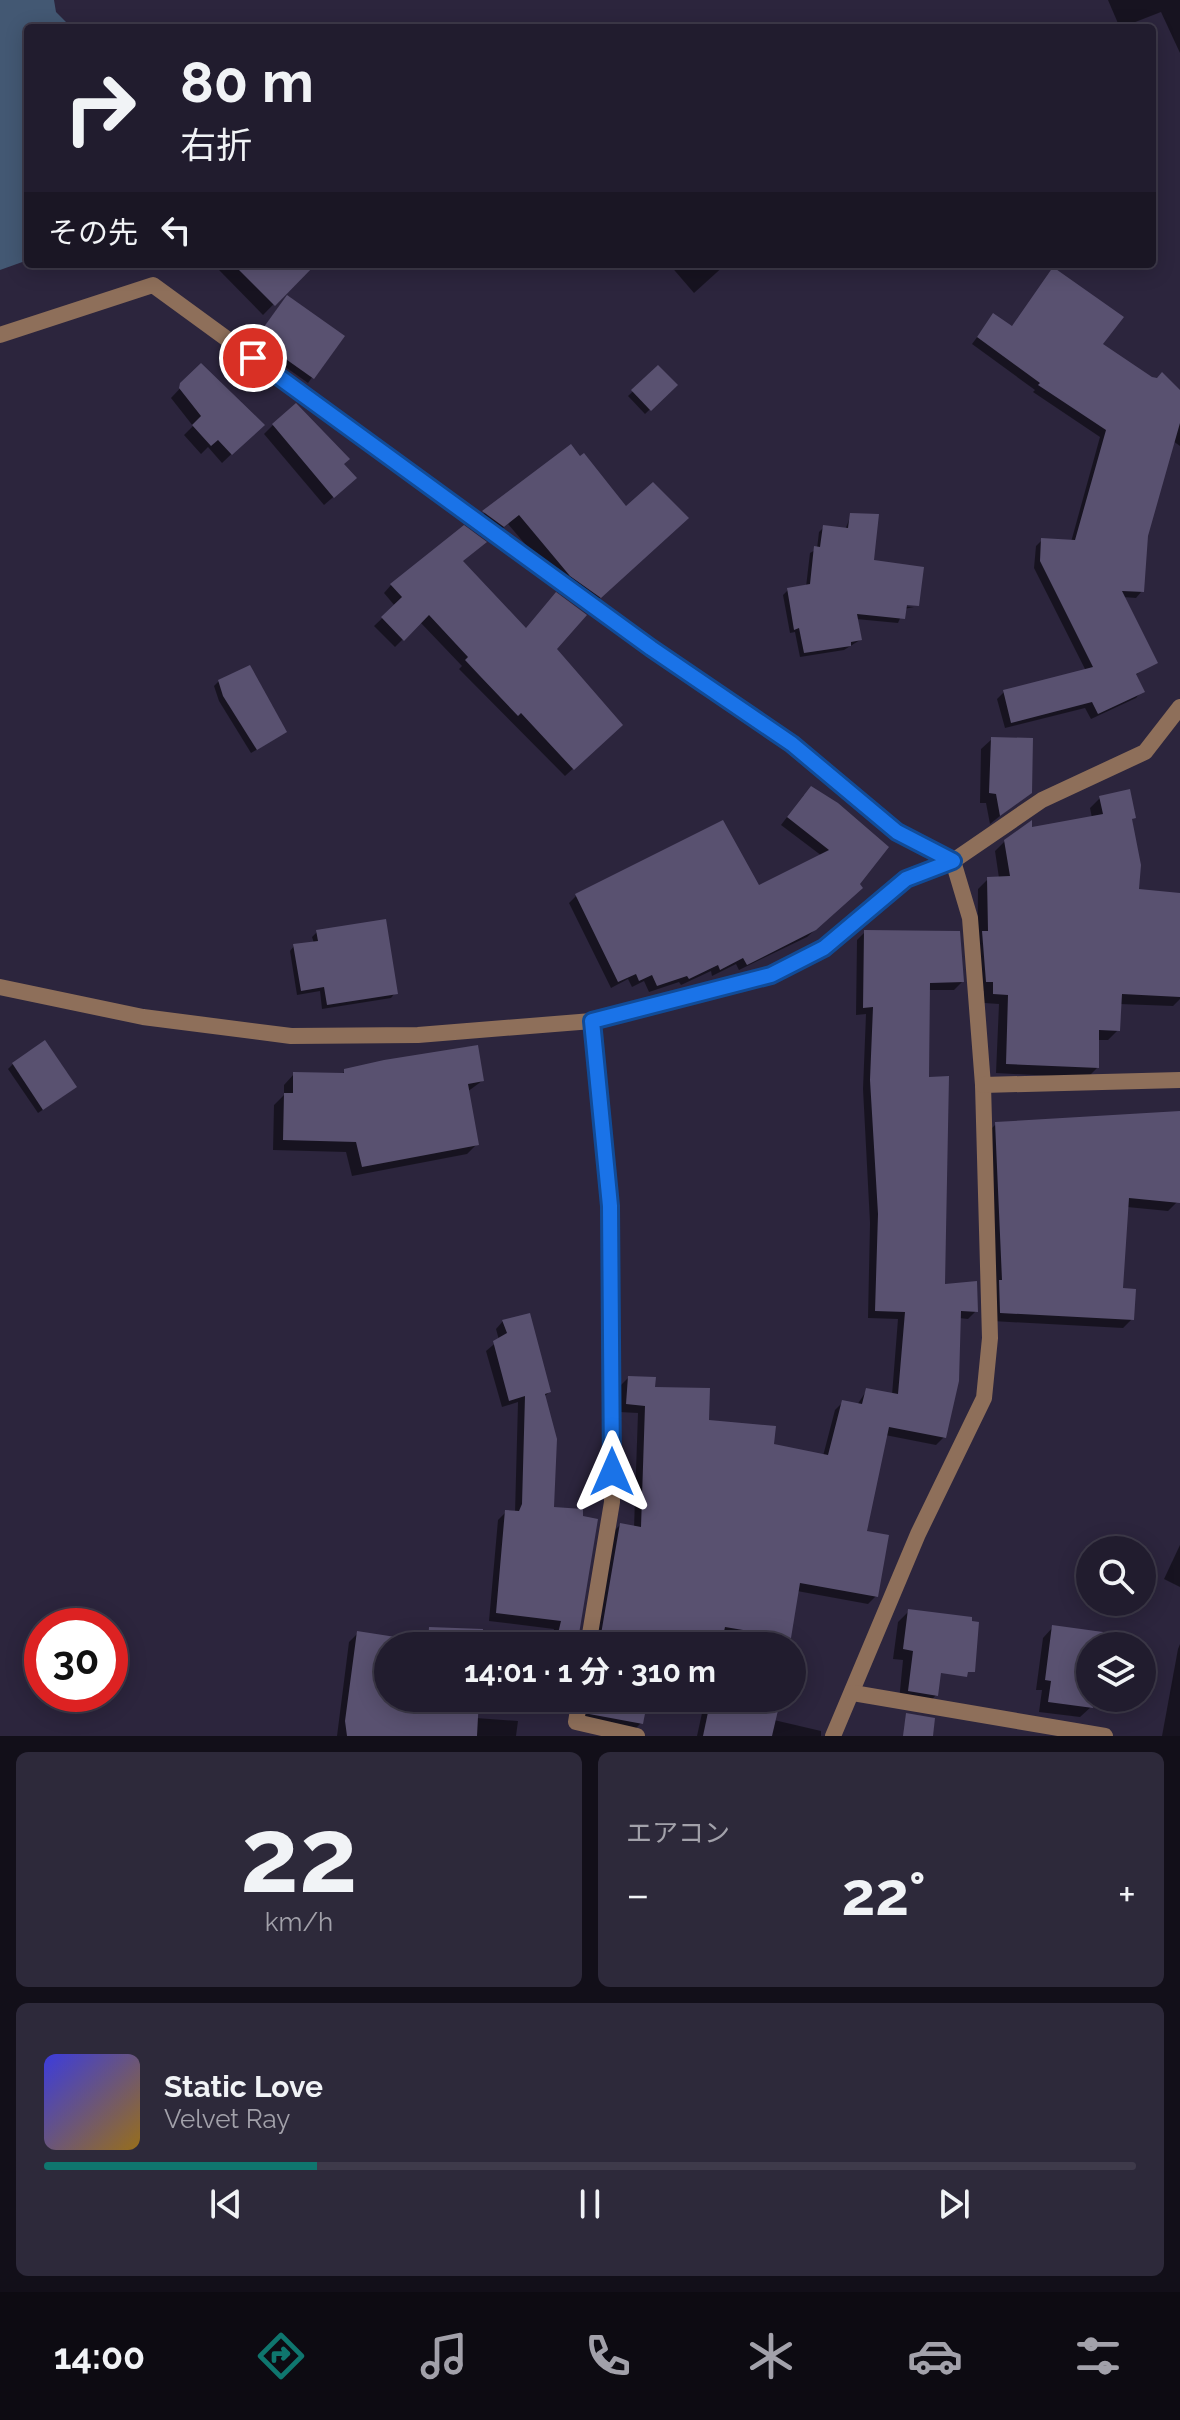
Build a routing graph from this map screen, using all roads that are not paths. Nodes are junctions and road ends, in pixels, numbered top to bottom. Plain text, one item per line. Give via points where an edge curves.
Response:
1 (0, 335) edge
2 (1180, 707) edge
3 (953, 861) junction
4 (0, 987) edge
5 (592, 1021) junction
6 (1180, 1080) edge
7 (983, 1085) junction
8 (590, 1632) edge
9 (853, 1693) junction
10 (578, 1712) edge
11 (637, 1736) edge
12 (833, 1736) edge
13 (1105, 1736) edge

1 - 3 street via 153,285 651,648 792,744 897,832
2 - 3 street via 1145,752 1042,800
3 - 5 street via 906,879 824,948 771,975
3 - 7 street via 970,918
4 - 5 street via 143,1017 291,1036 418,1035
5 - 8 street via 610,1206 612,1502
6 - 7 street
7 - 9 street via 990,1338 984,1398 918,1534
9 - 12 street
9 - 13 street
10 - 11 street via 576,1722

